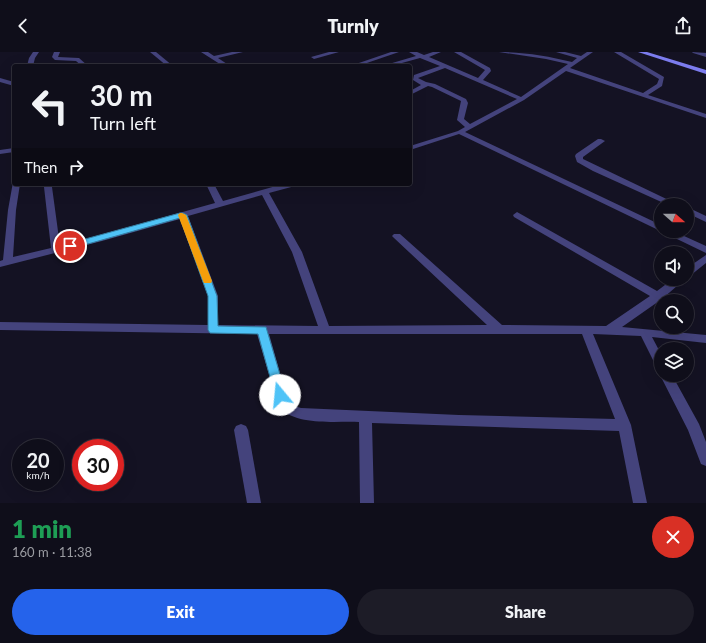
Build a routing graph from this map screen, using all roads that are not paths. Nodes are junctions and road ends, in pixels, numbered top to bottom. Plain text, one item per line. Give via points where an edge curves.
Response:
1 (36, 52) edge
2 (57, 52) edge
3 (153, 52) edge
4 (204, 52) edge
5 (240, 52) edge
6 (336, 52) edge
7 (396, 52) edge
8 (412, 52) edge
9 (438, 52) edge
10 (457, 52) edge
11 (502, 52) edge
12 (560, 52) edge
13 (590, 52) edge
14 (617, 52) edge
15 (641, 52) edge
16 (695, 52) edge
17 (706, 55) edge
18 (422, 56) junction
19 (215, 57) junction
20 (314, 57) dead end
21 (582, 58) junction
22 (30, 64) edge
23 (83, 64) edge
24 (168, 64) edge
25 (224, 64) edge
26 (359, 64) dead end
27 (392, 64) edge
28 (573, 64) junction
29 (446, 66) junction
30 (566, 69) junction
31 (706, 72) edge
32 (0, 80) edge
33 (479, 81) junction
34 (12, 83) edge
35 (424, 84) junction
36 (412, 92) edge
37 (643, 95) junction
38 (522, 100) junction
39 (706, 116) edge
40 (469, 127) junction
41 (460, 132) junction
42 (601, 141) dead end
43 (412, 147) edge
44 (12, 150) edge
45 (0, 152) edge
46 (16, 186) edge
47 (211, 186) edge
48 (285, 186) edge
49 (48, 187) dead end
50 (264, 192) junction
51 (659, 198) edge
52 (220, 204) junction
53 (694, 213) edge
54 (517, 214) dead end
55 (183, 215) junction
56 (706, 219) edge
57 (654, 226) edge
58 (397, 236) dead end
59 (681, 238) edge
60 (56, 250) junction
61 (706, 250) edge
62 (706, 258) edge
63 (4, 263) edge
64 (694, 267) edge
65 (671, 286) edge
66 (655, 294) edge
67 (661, 294) edge
68 (654, 299) edge
69 (0, 326) edge
70 (586, 329) junction
71 (610, 329) junction
72 (213, 330) junction
73 (262, 330) junction
74 (325, 330) junction
75 (500, 330) junction
76 (644, 332) junction
77 (706, 339) edge
78 (654, 351) edge
79 (670, 382) edge
80 (365, 416) junction
81 (624, 425) junction
82 (241, 430) dead end
83 (706, 460) edge
84 (254, 503) edge
85 (367, 503) edge
86 (640, 503) edge

1 - 22 street
2 - 23 street via 57,59 77,59
3 - 24 street
4 - 19 street
5 - 19 street
6 - 20 street
7 - 26 street
8 - 18 street
9 - 18 street
10 - 33 street via 488,69
11 - 28 street via 546,57
12 - 21 street
13 - 21 street
14 - 37 street via 662,78 660,85
15 - 31 street
16 - 17 street
18 - 27 street
18 - 29 street
19 - 25 street
21 - 28 street
28 - 30 street
29 - 33 street
29 - 35 street via 416,76 415,78
30 - 37 street
30 - 38 street
32 - 34 street
33 - 38 street
35 - 36 street via 425,87
35 - 40 street via 432,85 464,100 460,120
37 - 39 street
38 - 40 street
40 - 41 street
41 - 43 street
41 - 57 street
42 - 51 street via 582,153 579,156 580,160 596,170
44 - 45 street
46 - 63 street
47 - 52 street
48 - 50 street
49 - 60 street
50 - 52 street
50 - 74 street via 297,252
52 - 55 street
53 - 56 street
54 - 66 street
55 - 60 street
55 - 72 street via 213,296
58 - 75 street
59 - 61 street
60 - 63 street
62 - 64 street
65 - 67 street
68 - 71 street
69 - 72 street
70 - 71 street
70 - 75 street
70 - 81 street
71 - 76 street
72 - 73 street
73 - 74 street
73 - 80 street via 283,404 290,410 301,414
74 - 75 street
76 - 77 street
76 - 78 street
79 - 83 street via 694,428
80 - 81 street
80 - 85 street
81 - 86 street
82 - 84 street

